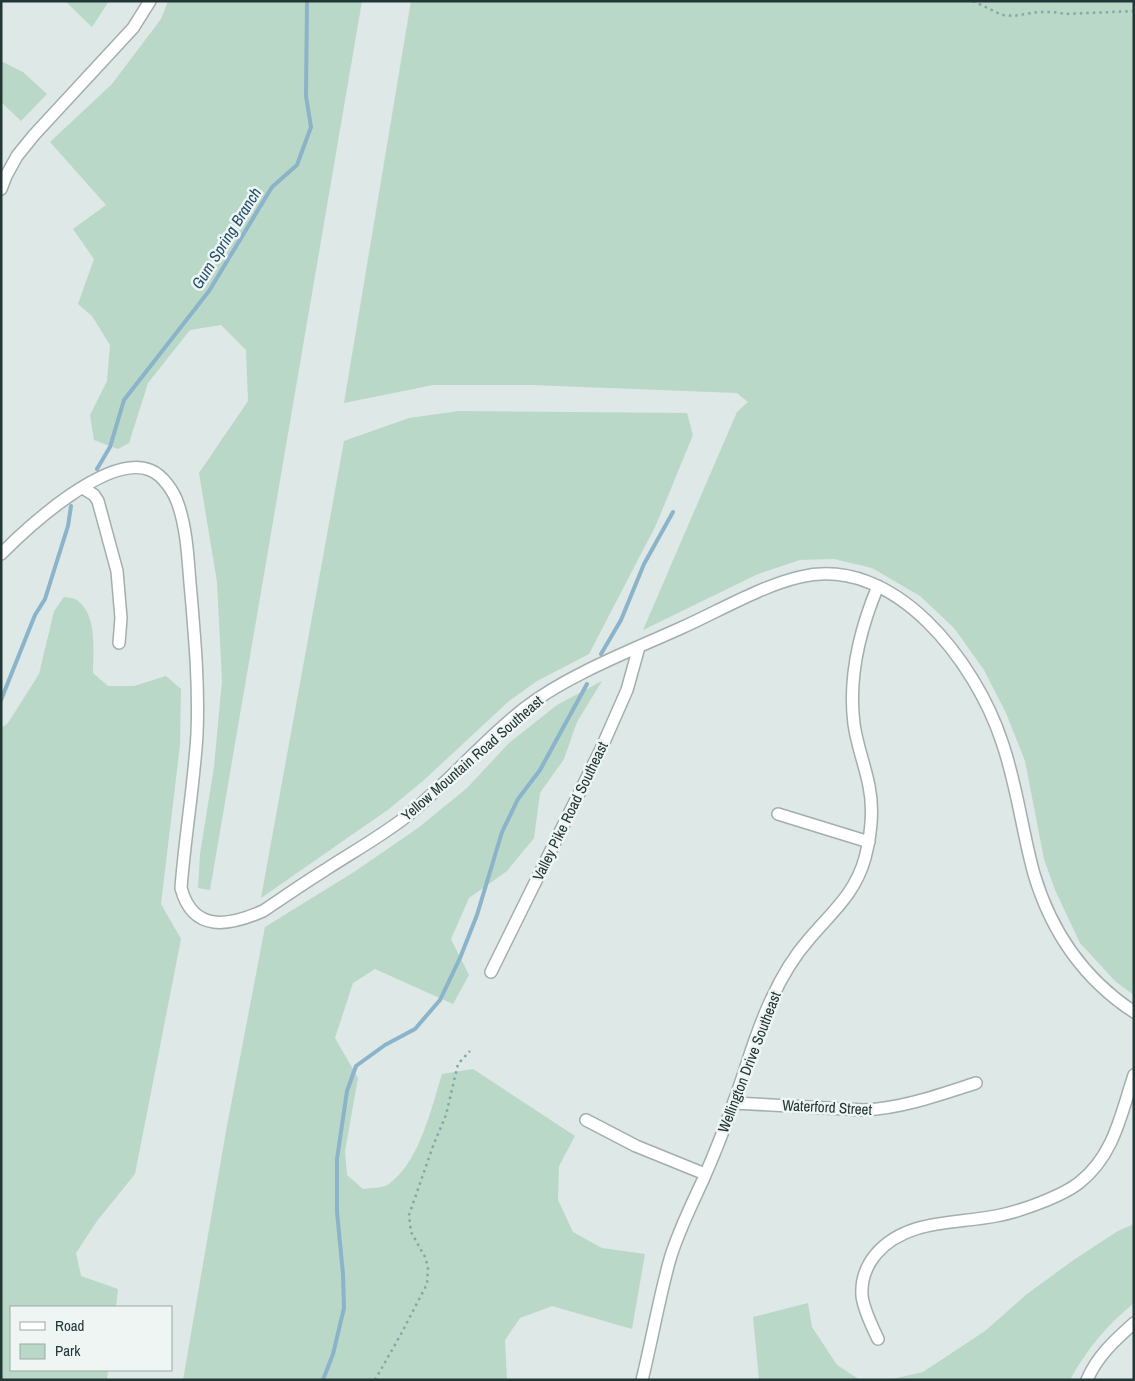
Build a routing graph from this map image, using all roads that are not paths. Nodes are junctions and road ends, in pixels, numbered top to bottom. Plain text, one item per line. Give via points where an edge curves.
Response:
1 (150, 1) edge
2 (1, 189) edge
3 (83, 488) junction
4 (1, 554) edge
5 (878, 586) junction
6 (119, 643) dead end
7 (639, 647) junction
8 (778, 814) dead end
9 (869, 842) junction
10 (491, 972) dead end
11 (1134, 1012) edge
12 (1134, 1075) edge
13 (976, 1083) dead end
14 (734, 1103) junction
15 (586, 1120) dead end
16 (705, 1174) junction
17 (1134, 1323) edge
18 (878, 1339) dead end
19 (642, 1380) edge
20 (1087, 1380) edge

1 - 2 street via 133,28 34,135 6,176
3 - 4 street, Yellow Mountain Road Southeast via 50,509
3 - 6 street via 98,501 117,571 121,618
3 - 7 street, Yellow Mountain Road Southeast via 118,470 151,470 171,489 178,504 187,554 197,691 197,733 181,888 190,909 205,920 230,922 263,911 404,818 527,707 550,691
5 - 7 street, Yellow Mountain Road Southeast via 842,575 801,576
5 - 9 street, Wellington Drive Southeast via 859,643 853,702 858,746 872,811
5 - 11 street, Yellow Mountain Road Southeast via 918,613 953,651 973,680 1001,739 1034,874 1055,927 1080,965 1101,987
7 - 10 street, Valley Pike Road Southeast via 627,690 601,749
8 - 9 street
9 - 14 street, Wellington Drive Southeast via 859,875 849,894 800,951 770,1000
12 - 18 street via 1107,1152 1078,1184 1028,1207 998,1216 908,1230 881,1248 871,1260 862,1284 864,1307
13 - 14 street, Waterford Street via 882,1109
14 - 16 street, Wellington Drive Southeast
15 - 16 street via 636,1146
16 - 19 street, Wellington Drive Southeast via 670,1258
17 - 20 street via 1110,1344

